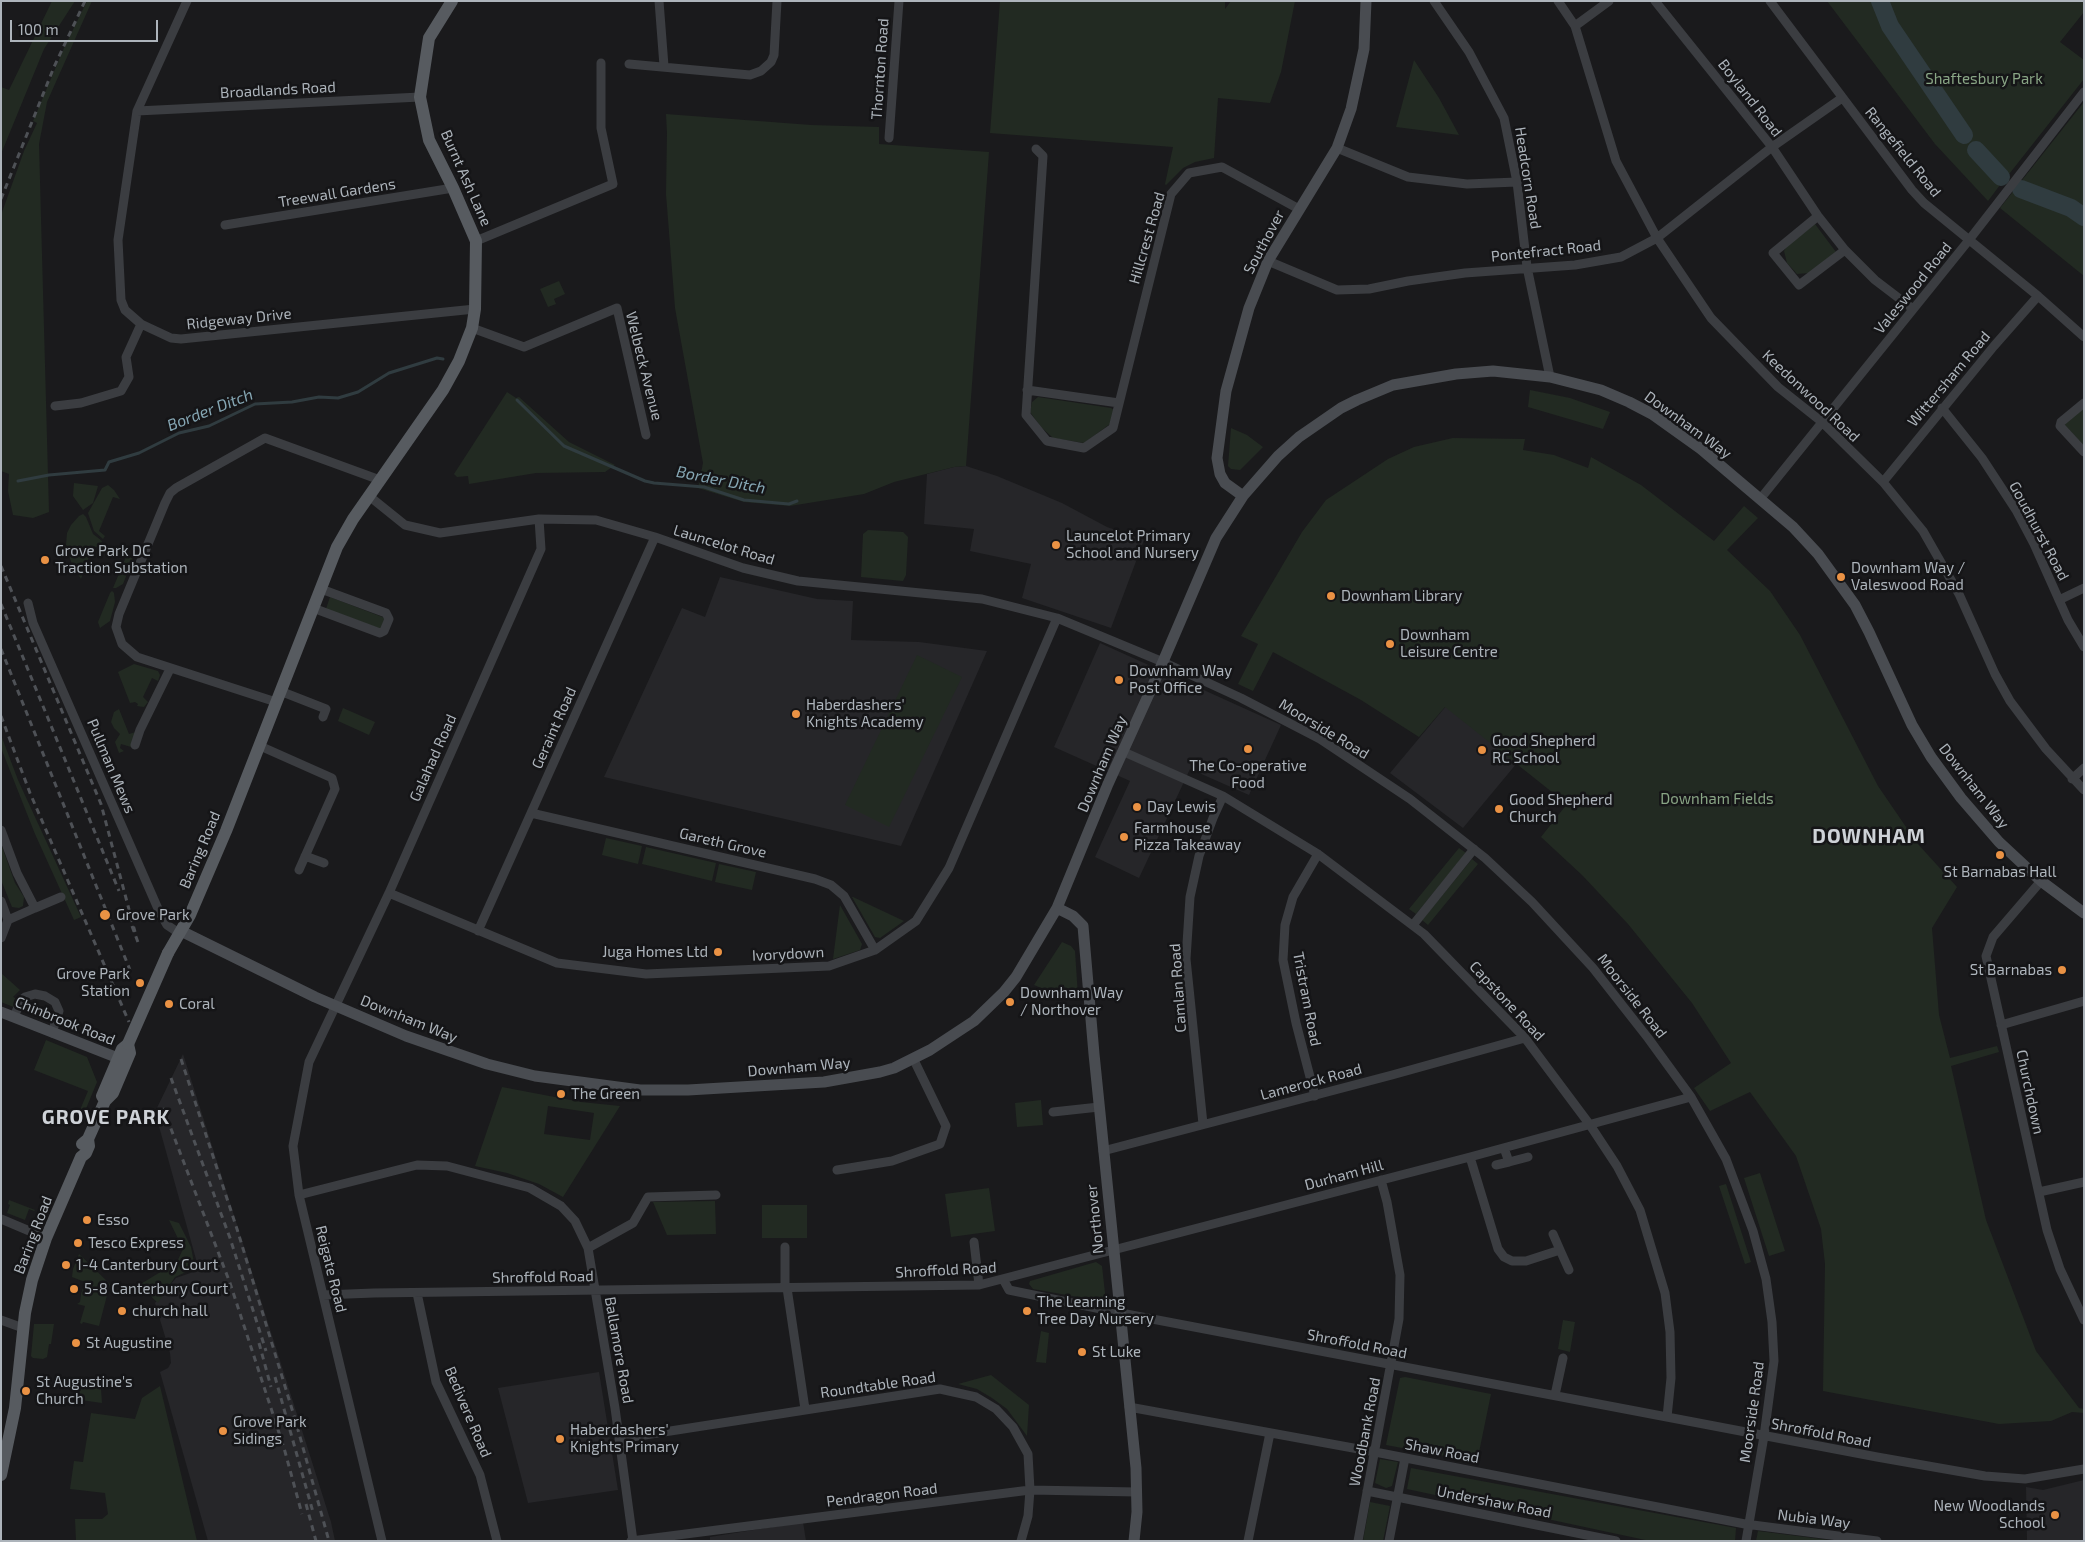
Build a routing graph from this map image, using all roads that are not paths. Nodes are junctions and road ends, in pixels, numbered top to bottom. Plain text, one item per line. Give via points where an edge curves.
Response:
1 (187, 1) edge
2 (452, 1) edge
3 (659, 1) edge
4 (777, 1) edge
5 (899, 1) edge
6 (1366, 1) edge
7 (1434, 1) edge
8 (1558, 1) edge
9 (1609, 1) edge
10 (1656, 1) edge
11 (1770, 1) edge
12 (1575, 26) junction
13 (601, 63) dead end
14 (629, 64) dead end
15 (664, 66) junction
16 (2084, 92) edge
17 (420, 97) junction
18 (1842, 98) junction
19 (137, 111) junction
20 (889, 138) dead end
21 (1772, 147) junction
22 (1337, 148) junction
23 (1036, 149) dead end
24 (1517, 182) junction
25 (453, 188) junction
26 (1299, 209) junction
27 (1818, 216) junction
28 (225, 225) dead end
29 (1657, 238) junction
30 (1969, 240) junction
31 (476, 241) junction
32 (1845, 250) junction
33 (1268, 261) junction
34 (1527, 267) junction
35 (2038, 296) junction
36 (475, 309) junction
37 (1913, 310) junction
38 (140, 324) junction
39 (472, 328) junction
40 (2084, 337) edge
41 (1550, 376) junction
42 (1027, 390) junction
43 (1119, 403) junction
44 (2084, 403) edge
45 (55, 406) dead end
46 (1942, 408) junction
47 (1822, 422) junction
48 (646, 436) dead end
49 (2084, 452) edge
50 (380, 480) junction
51 (1883, 482) junction
52 (369, 496) junction
53 (1243, 496) junction
54 (1761, 498) junction
55 (539, 519) junction
56 (655, 537) junction
57 (2084, 588) edge
58 (320, 589) junction
59 (2059, 600) junction
60 (28, 602) dead end
61 (314, 608) junction
62 (1057, 618) junction
63 (2084, 647) edge
64 (1163, 662) junction
65 (170, 669) junction
66 (278, 696) junction
67 (326, 709) dead end
68 (135, 745) dead end
69 (260, 746) junction
70 (1124, 752) junction
71 (2084, 768) edge
72 (2072, 779) junction
73 (2084, 790) edge
74 (1223, 796) junction
75 (531, 813) junction
76 (1, 830) edge
77 (1474, 850) junction
78 (1318, 854) junction
79 (305, 856) junction
80 (324, 863) dead end
81 (299, 870) dead end
82 (2040, 880) junction
83 (389, 892) junction
84 (61, 897) dead end
85 (1, 901) edge
86 (35, 908) junction
87 (1057, 908) junction
88 (2084, 913) edge
89 (8, 920) junction
90 (1413, 924) junction
91 (478, 931) junction
92 (180, 932) junction
93 (1, 938) edge
94 (875, 950) junction
95 (2084, 1001) edge
96 (336, 1006) junction
97 (1, 1012) edge
98 (14, 1017) junction
99 (2001, 1025) junction
100 (52, 1033) junction
101 (1525, 1038) junction
102 (913, 1058) junction
103 (121, 1064) junction
104 (1316, 1096) junction
105 (1691, 1097) junction
106 (1099, 1107) junction
107 (1053, 1112) dead end
108 (1204, 1124) junction
109 (1590, 1125) junction
110 (1504, 1148) junction
111 (1103, 1150) junction
112 (1470, 1157) junction
113 (1528, 1157) dead end
114 (1509, 1162) junction
115 (1496, 1165) dead end
116 (837, 1170) dead end
117 (1381, 1180) junction
118 (2084, 1182) edge
119 (2039, 1192) junction
120 (299, 1195) junction
121 (716, 1195) dead end
122 (1, 1219) edge
123 (1552, 1234) dead end
124 (46, 1238) junction
125 (974, 1242) dead end
126 (785, 1247) dead end
127 (588, 1248) junction
128 (1113, 1250) junction
129 (1560, 1250) junction
130 (1569, 1270) dead end
131 (1003, 1279) junction
132 (979, 1285) junction
133 (786, 1288) junction
134 (594, 1290) junction
135 (416, 1293) junction
136 (324, 1295) junction
137 (1119, 1312) junction
138 (1, 1320) edge
139 (2084, 1320) edge
140 (23, 1328) junction
141 (1563, 1358) dead end
142 (1392, 1364) junction
143 (1555, 1395) junction
144 (1129, 1407) junction
145 (805, 1409) junction
146 (1667, 1416) junction
147 (1270, 1433) junction
148 (1764, 1436) junction
149 (619, 1439) junction
150 (1375, 1452) junction
151 (1405, 1458) junction
152 (2084, 1469) edge
153 (1, 1475) edge
154 (1030, 1490) junction
155 (1367, 1491) junction
156 (1136, 1492) junction
157 (1398, 1497) junction
158 (1749, 1524) junction
159 (382, 1541) edge
160 (497, 1541) edge
161 (632, 1541) edge
162 (1021, 1541) edge
163 (1134, 1541) edge
164 (1248, 1541) edge
165 (1358, 1541) edge
166 (1389, 1541) edge
167 (1616, 1541) edge
168 (1746, 1541) edge
169 (1877, 1541) edge

1 - 19 street, Ridgeway Drive
2 - 17 main road, Burnt Ash Lane via 429,38
3 - 15 street
4 - 15 street via 774,56 761,71 750,75
5 - 20 street, Thornton Road
6 - 22 street, Southover via 1364,49 1358,81 1352,109
7 - 24 street, Headcorn Road via 1469,52 1504,118
8 - 12 street, Keedonwood Road
9 - 12 street
10 - 21 street, Boyland Road
11 - 18 street, Rangefield Road
12 - 29 street, Keedonwood Road via 1616,160
13 - 31 street via 601,128 613,184
14 - 15 street
16 - 30 street, Valeswood Road
17 - 19 street, Broadlands Road
17 - 25 main road, Burnt Ash Lane via 429,140
18 - 21 street, Pontefract Road
18 - 30 street, Rangefield Road via 1912,190
19 - 38 street, Ridgeway Drive via 118,240 121,300 125,310
21 - 27 street, Boyland Road
21 - 29 street, Pontefract Road
22 - 24 street via 1408,177 1467,184
22 - 26 street, Southover
23 - 42 street, Hillcrest Road via 1043,156
24 - 34 street, Headcorn Road
25 - 28 street, Treewall Gardens
25 - 31 main road, Burnt Ash Lane
26 - 33 street, Southover
26 - 43 street, Hillcrest Road via 1222,167 1189,174 1171,194
27 - 32 street, Boyland Road
27 - 32 street via 1773,253 1799,285
29 - 34 street, Pontefract Road via 1621,257 1575,265
29 - 47 street, Keedonwood Road via 1711,318 1778,387
30 - 35 street, Rangefield Road
30 - 37 street, Valeswood Road
31 - 36 main road, Burnt Ash Lane
32 - 37 street, Boyland Road via 1875,280
33 - 34 street, Pontefract Road via 1336,290 1369,289 1456,274
33 - 53 street, Southover via 1237,347 1220,423 1217,458 1220,474 1225,483
34 - 41 street, Headcorn Road
35 - 40 street, Rangefield Road
35 - 46 street, Wittersham Road
36 - 38 street, Ridgeway Drive via 181,339 170,338
36 - 39 main road, Burnt Ash Lane
37 - 47 street, Valeswood Road
38 - 45 street via 126,357 129,377 121,391 81,403
39 - 48 street, Welbeck Avenue via 524,347 617,308
39 - 50 main road, Burnt Ash Lane via 443,390
41 - 53 street, Downham Way via 1477,371 1378,390 1341,408 1299,437
41 - 54 street, Downham Way via 1601,390 1652,414
42 - 43 street
42 - 43 street, Hillcrest Road via 1026,415 1047,441 1084,448 1113,428
44 - 49 street via 2060,426
46 - 51 street, Wittersham Road
46 - 59 street, Goudhurst Road via 1982,458 2016,510
47 - 51 street, Keedonwood Road
47 - 54 street, Valeswood Road
50 - 52 main road, Burnt Ash Lane
50 - 65 street via 265,438 170,493 116,627 128,651
51 - 72 street, Keedonwood Road via 1923,532 1945,568 2010,701
52 - 55 street, Launcelot Road via 405,525 440,534
52 - 58 main road, Baring Road via 341,541
53 - 64 street, Downham Way via 1216,538
54 - 82 street, Downham Way via 1818,554 1855,605 1912,725 1960,798 1998,842
55 - 56 street, Launcelot Road via 596,520
55 - 83 street, Galahad Road via 541,549
56 - 62 street, Launcelot Road via 743,568 798,581 982,599
56 - 75 street, Geraint Road
57 - 59 street
58 - 61 main road, Baring Road
58 - 61 street via 386,613 389,620 380,633
59 - 63 street, Goudhurst Road
60 - 92 street, Pullman Mews via 33,622 159,911 167,925
61 - 66 main road, Baring Road
62 - 64 street, Launcelot Road
62 - 94 street, Ivorydown via 949,868 916,921
64 - 70 street, Downham Way
64 - 77 street, Moorside Road via 1320,739 1410,799
65 - 66 street
65 - 68 street
66 - 67 street
66 - 69 main road, Baring Road
69 - 79 street via 336,778 335,789
69 - 92 main road, Baring Road via 208,875
70 - 74 street, Capstone Road
70 - 87 street, Downham Way
71 - 72 street
72 - 73 street, Keedonwood Road
74 - 78 street, Capstone Road
74 - 108 street, Camlan Road via 1200,856 1190,897 1186,959
75 - 91 street, Geraint Road
75 - 94 street, Gareth Grove via 816,879 831,885 844,896
76 - 86 street via 17,873
77 - 90 street
77 - 105 street, Moorside Road via 1532,902 1593,968
78 - 90 street, Capstone Road
78 - 104 street, Tristram Road via 1293,897 1285,925 1283,960
79 - 80 street
79 - 81 street
82 - 88 street, Downham Way
82 - 99 street, Churchdown via 1993,937 1987,949 1987,964
83 - 91 street, Ivorydown
83 - 96 street, Galahad Road
84 - 86 street
85 - 89 street
86 - 89 street
87 - 102 street, Downham Way via 1016,977 990,1008 952,1036
87 - 106 street, Northover via 1073,916 1083,926
89 - 93 street
90 - 101 street, Capstone Road
91 - 94 street, Ivorydown via 557,963 646,974 830,966
92 - 96 street, Downham Way
92 - 103 main road, Baring Road, bridge via 128,1044 122,1049
95 - 99 street
96 - 102 street, Downham Way via 406,1036 487,1064 534,1076 628,1088 688,1090 824,1082 880,1072
96 - 120 street, Reigate Road via 309,1062 293,1146
97 - 98 street, Chinbrook Road
98 - 100 street, Chinbrook Road
98 - 100 street via 25,997 34,994 45,996 55,1002 58,1011
99 - 119 street, Churchdown
100 - 103 street, Chinbrook Road
101 - 104 street, Lamerock Road
101 - 109 street, Capstone Road
102 - 116 street via 946,1126 940,1144 892,1161
103 - 124 main road, Baring Road via 112,1094 105,1101 89,1143 83,1142 79,1151 81,1157
104 - 108 street, Lamerock Road
105 - 109 street, Durham Hill
105 - 148 street, Moorside Road via 1735,1180 1766,1279 1774,1360
106 - 107 street
106 - 111 street, Northover
108 - 111 street, Lamerock Road
109 - 110 street, Durham Hill
109 - 146 street, Capstone Road via 1640,1210 1665,1293 1672,1378
110 - 112 street, Durham Hill
110 - 114 street
111 - 128 street, Northover
112 - 117 street, Durham Hill
112 - 129 street via 1498,1248 1504,1257 1512,1261 1526,1260
113 - 114 street
114 - 115 street
117 - 128 street, Durham Hill
117 - 142 street, Woodbank Road via 1400,1275 1400,1319
118 - 119 street
119 - 139 street, Churchdown via 2060,1269
120 - 127 street, Ballamore Road via 417,1165 447,1166 508,1180 547,1196 575,1221
120 - 136 street, Reigate Road
121 - 127 street via 648,1197 633,1223
122 - 124 street
123 - 129 street
124 - 140 main road, Baring Road via 32,1280
125 - 132 street
126 - 133 street
127 - 134 street, Ballamore Road
128 - 131 street, Durham Hill
128 - 137 street, Northover
129 - 130 street
131 - 132 street, Shroffold Road
131 - 137 street, Shroffold Road via 1009,1290
132 - 133 street, Shroffold Road
133 - 134 street, Shroffold Road
133 - 145 street
134 - 135 street, Shroffold Road
134 - 149 street, Ballamore Road
135 - 136 street, Shroffold Road
135 - 160 street, Bedivere Road via 436,1382 480,1475
136 - 159 street, Reigate Road
137 - 142 street, Shroffold Road
137 - 144 street, Northover
138 - 140 street
140 - 153 main road, Baring Road via 16,1398
141 - 143 street
142 - 143 street, Shroffold Road
142 - 150 street, Woodbank Road
143 - 146 street, Shroffold Road
144 - 147 street, Shaw Road
144 - 156 street, Northover
145 - 149 street, Roundtable Road
145 - 154 street, Roundtable Road via 940,1389 976,1397 996,1409 1013,1427 1028,1454
146 - 148 street, Shroffold Road
147 - 150 street, Shaw Road
147 - 164 street
148 - 152 street, Shroffold Road via 1985,1476 2025,1479
148 - 158 street, Moorside Road
149 - 161 street, Ballamore Road
150 - 151 street, Shaw Road
150 - 155 street, Woodbank Road
151 - 157 street
151 - 158 street, Shaw Road
154 - 156 street, Pendragon Road
154 - 161 street, Pendragon Road
154 - 162 street, Roundtable Road via 1028,1516
155 - 157 street, Undershaw Road
155 - 165 street, Woodbank Road
156 - 163 street, Northover
157 - 166 street
157 - 167 street, Undershaw Road
158 - 168 street, Moorside Road
158 - 169 street, Nubia Way

